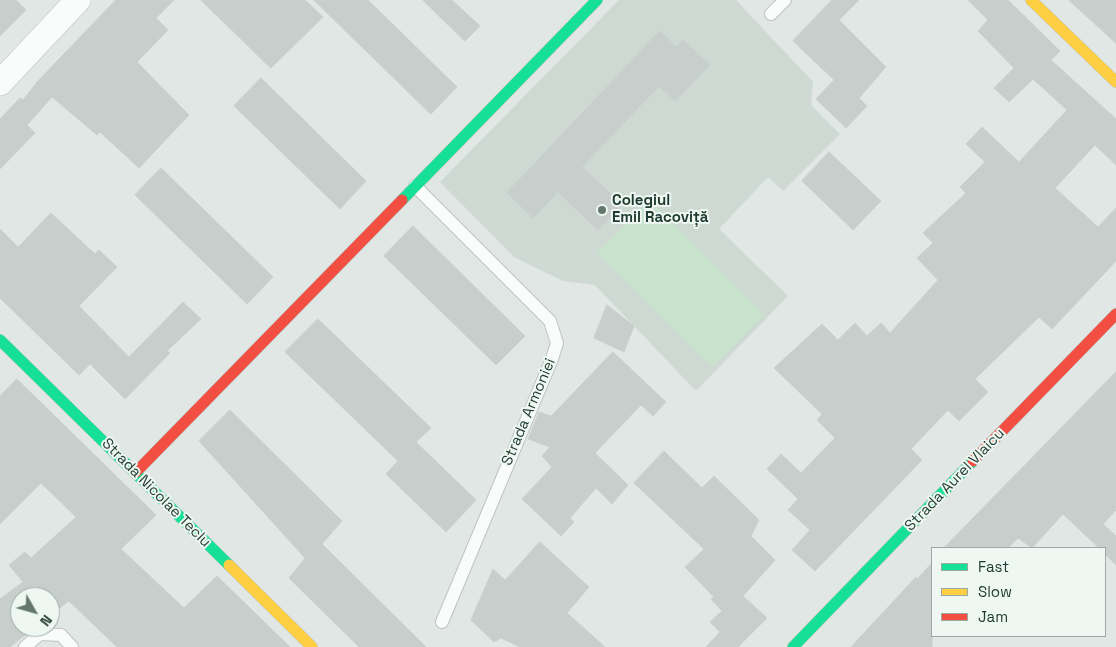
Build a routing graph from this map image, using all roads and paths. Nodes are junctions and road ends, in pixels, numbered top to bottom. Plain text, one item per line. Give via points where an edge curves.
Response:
1 (78, 0) edge
2 (597, 0) edge
3 (785, 0) edge
4 (1031, 0) edge
5 (771, 14) dead end
6 (1116, 82) edge
7 (0, 83) edge
8 (415, 186) junction
9 (1116, 314) edge
10 (0, 340) edge
11 (136, 473) junction
12 (442, 622) dead end
13 (25, 647) edge
14 (72, 647) edge
15 (312, 647) edge
16 (793, 647) edge

1 - 7 street
2 - 8 street
3 - 5 lane
4 - 6 street
8 - 11 street
8 - 12 lane, Strada Armoniei via 550,321 556,342 552,359
9 - 16 street, Strada Aurel Vlaicu
10 - 11 street, Strada Nicolae Teclu
11 - 15 street, Strada Nicolae Teclu
13 - 14 lane via 40,634 61,635

